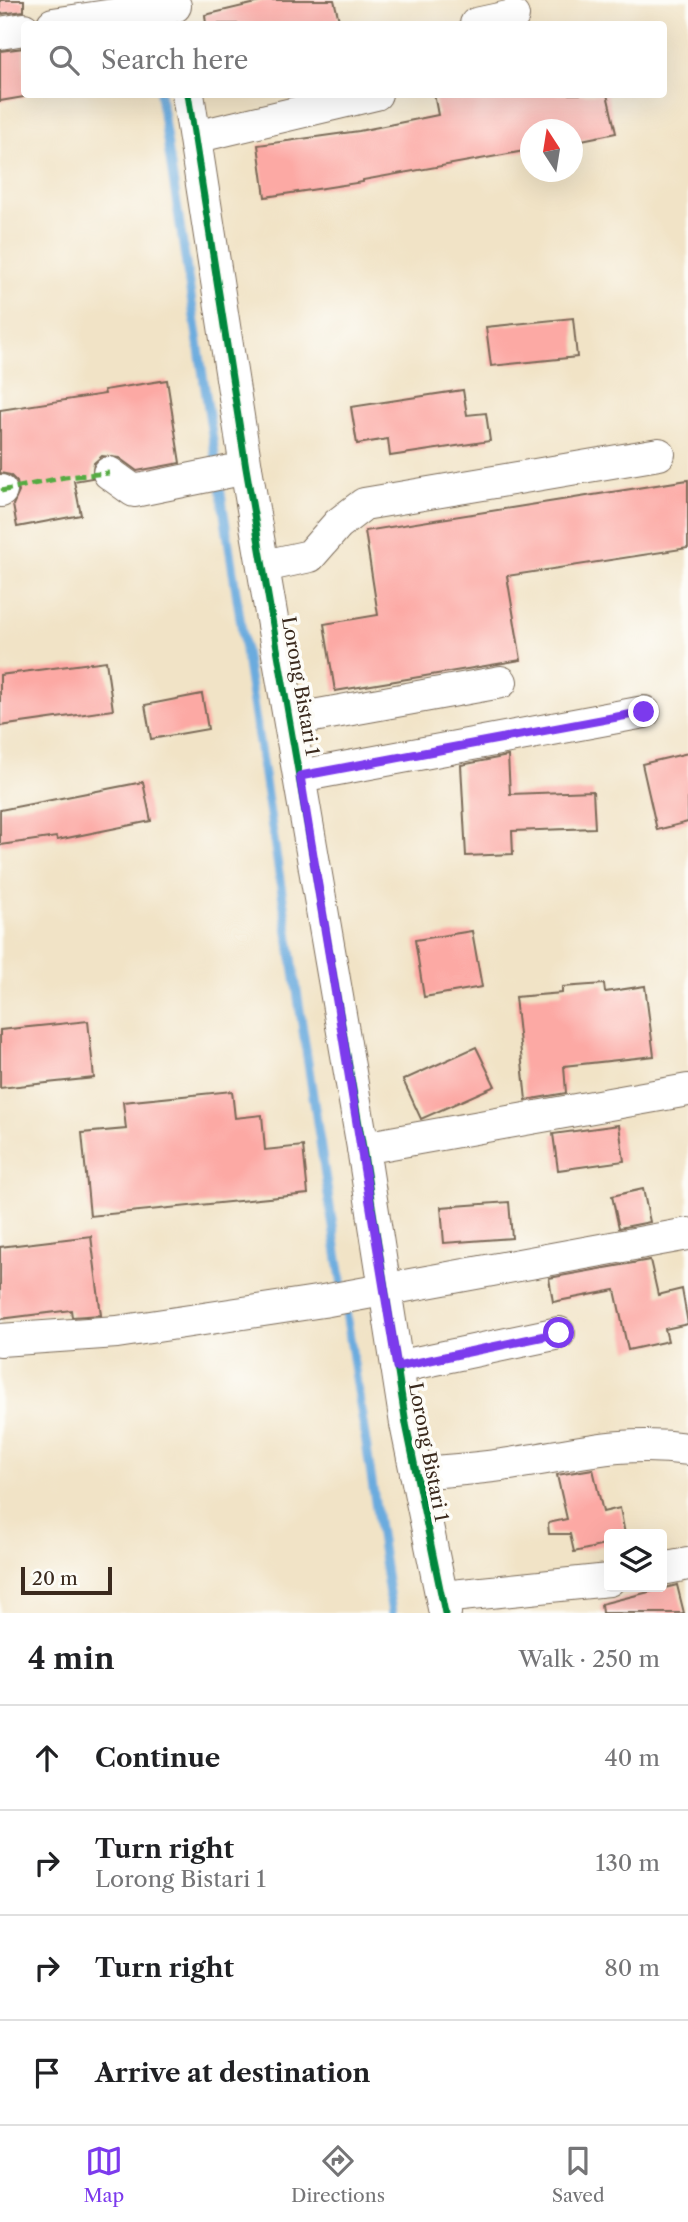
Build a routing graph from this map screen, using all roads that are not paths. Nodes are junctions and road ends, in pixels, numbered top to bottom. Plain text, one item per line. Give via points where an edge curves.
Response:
1 (171, 10) edge
2 (513, 16) dead end
3 (73, 21) edge
4 (490, 21) edge
5 (21, 30) edge
6 (0, 33) edge
7 (189, 98) edge
8 (359, 98) edge
9 (195, 137) junction
10 (659, 454) dead end
11 (237, 471) junction
12 (109, 473) dead end
13 (264, 566) junction
14 (501, 682) dead end
15 (644, 712) dead end
16 (291, 720) junction
17 (300, 776) junction
18 (688, 1090) edge
19 (363, 1148) junction
20 (688, 1234) edge
21 (374, 1292) junction
22 (559, 1333) dead end
23 (0, 1340) edge
24 (397, 1367) junction
25 (688, 1449) edge
26 (416, 1473) junction
27 (688, 1564) edge
28 (667, 1568) edge
29 (604, 1581) edge
30 (444, 1605) edge

1 - 3 street
2 - 4 street
5 - 6 street
7 - 9 street, Lorong Bistari 1
8 - 9 street
9 - 11 street, Lorong Bistari 1
10 - 13 street via 364,504 338,524 310,556
11 - 12 street via 134,491
11 - 13 street, Lorong Bistari 1
13 - 16 street, Lorong Bistari 1
14 - 16 street
15 - 17 street
16 - 17 street, Lorong Bistari 1
17 - 19 street, Lorong Bistari 1
18 - 19 street
19 - 21 street, Lorong Bistari 1
20 - 21 street
21 - 23 street via 117,1332
21 - 24 street, Lorong Bistari 1
22 - 24 street
24 - 26 street, Lorong Bistari 1
25 - 26 street via 649,1443 601,1447 502,1465
26 - 30 street, Lorong Bistari 1
27 - 28 street
29 - 30 street

